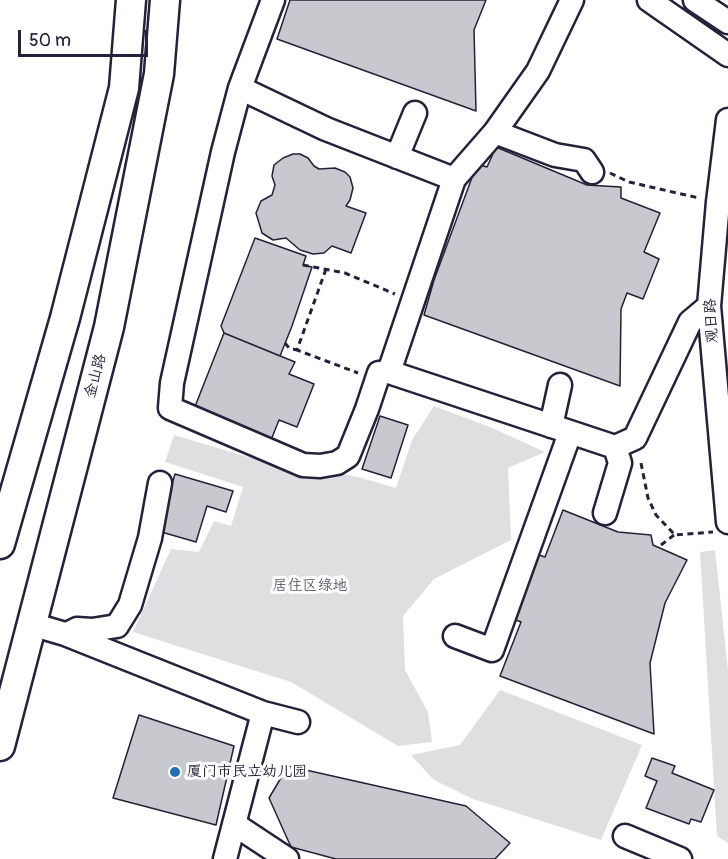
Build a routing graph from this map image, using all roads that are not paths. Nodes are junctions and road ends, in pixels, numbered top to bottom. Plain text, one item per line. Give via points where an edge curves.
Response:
1 (131, 0) edge
2 (165, 0) edge
3 (273, 0) edge
4 (572, 0) edge
5 (649, 0) edge
6 (695, 0) edge
7 (728, 22) edge
8 (728, 55) edge
9 (240, 88) junction
10 (415, 113) dead end
11 (728, 120) edge
12 (495, 132) junction
13 (398, 157) junction
14 (588, 166) road end
15 (454, 179) junction
16 (710, 306) junction
17 (383, 376) junction
18 (560, 385) dead end
19 (561, 430) junction
20 (625, 443) junction
21 (160, 483) dead end
22 (605, 513) dead end
23 (723, 527) edge
24 (0, 544) edge
25 (31, 624) junction
26 (65, 634) junction
27 (455, 636) dead end
28 (263, 713) junction
29 (298, 722) dead end
30 (0, 746) edge
31 (234, 824) junction
32 (625, 836) dead end
33 (225, 859) edge
34 (287, 859) edge
35 (680, 859) edge

1 - 24 main road via 124,88 65,318
2 - 25 main road, 金山路 via 159,74 109,327
3 - 9 street
4 - 12 street via 538,71
5 - 8 street
6 - 7 street
9 - 13 street via 326,129
9 - 17 street via 172,383 170,408 303,465 320,466 348,456
10 - 13 street
11 - 16 street, 观日路
12 - 14 street
12 - 15 street
13 - 15 street
15 - 17 street
16 - 20 street via 690,322
16 - 23 street, 观日路
17 - 19 street
18 - 19 street
19 - 20 street
19 - 27 street via 492,650
20 - 22 street
21 - 26 street via 150,538 130,605 117,627 77,628
25 - 26 street
25 - 30 main road, 金山路
26 - 28 street
28 - 29 street
28 - 31 street
31 - 33 street
31 - 34 street
32 - 35 street

